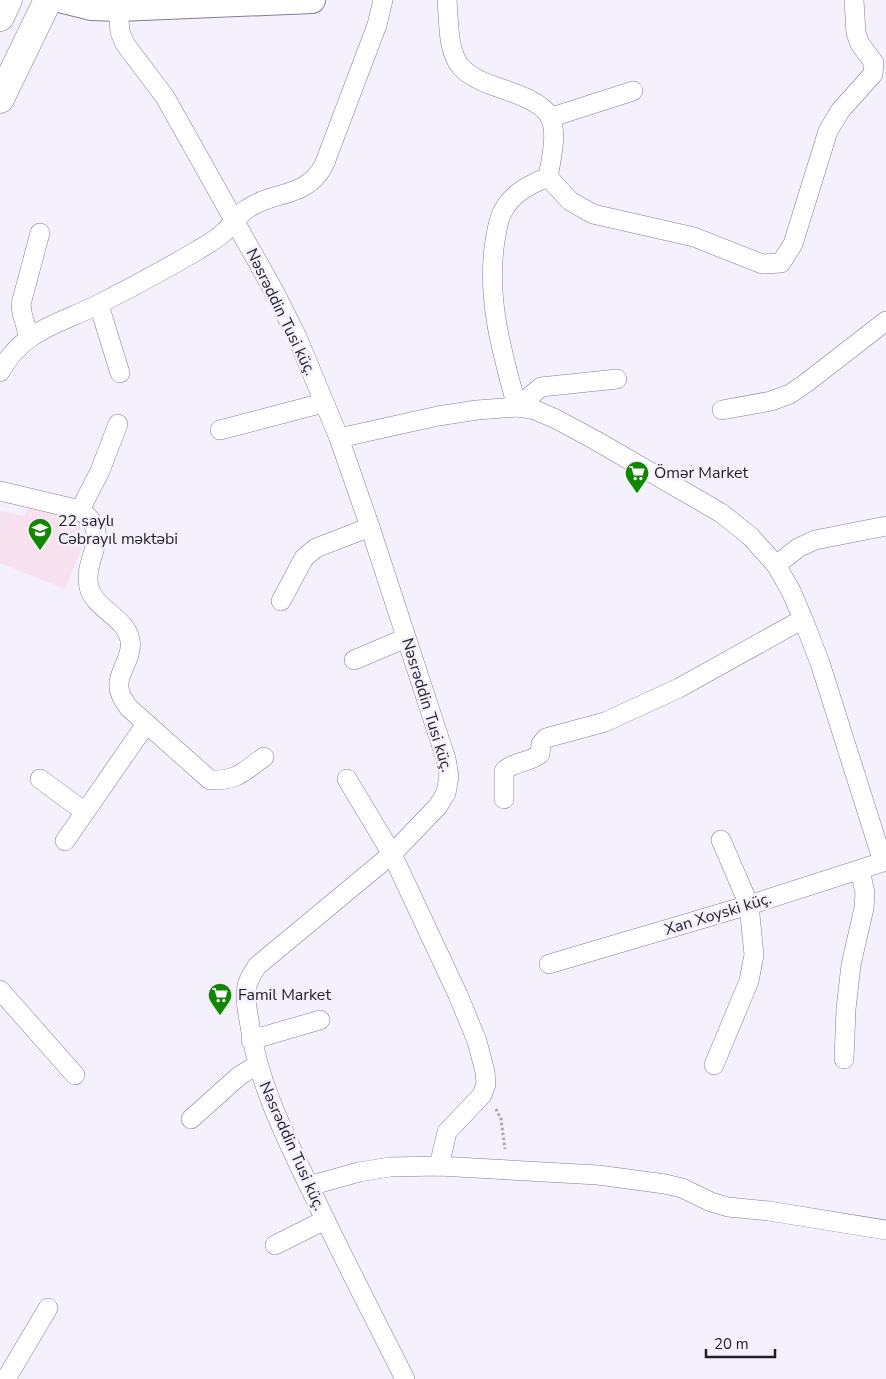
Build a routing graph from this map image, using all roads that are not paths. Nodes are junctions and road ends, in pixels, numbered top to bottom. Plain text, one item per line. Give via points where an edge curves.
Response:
1 (8, 0) edge
2 (48, 0) edge
3 (63, 0) edge
4 (312, 0) edge
5 (382, 0) edge
6 (447, 0) edge
7 (854, 0) edge
8 (118, 8) junction
9 (0, 18) edge
10 (633, 92) dead end
11 (0, 99) edge
12 (552, 117) junction
13 (548, 177) junction
14 (236, 220) junction
15 (40, 233) dead end
16 (99, 304) junction
17 (886, 321) edge
18 (29, 337) junction
19 (0, 372) edge
20 (120, 373) dead end
21 (617, 379) dead end
22 (323, 403) junction
23 (517, 407) junction
24 (722, 410) dead end
25 (118, 424) dead end
26 (220, 430) dead end
27 (339, 438) junction
28 (0, 491) edge
29 (80, 510) junction
30 (886, 526) edge
31 (370, 528) junction
32 (776, 565) junction
33 (281, 601) dead end
34 (803, 619) junction
35 (406, 638) junction
36 (354, 660) dead end
37 (146, 724) junction
38 (264, 756) dead end
39 (40, 779) dead end
40 (347, 779) dead end
41 (504, 799) dead end
42 (85, 812) junction
43 (721, 840) dead end
44 (65, 841) dead end
45 (392, 854) junction
46 (885, 861) edge
47 (860, 870) junction
48 (748, 905) junction
49 (549, 964) dead end
50 (0, 990) edge
51 (320, 1020) dead end
52 (251, 1040) junction
53 (844, 1059) dead end
54 (257, 1065) junction
55 (714, 1065) dead end
56 (76, 1075) dead end
57 (190, 1120) dead end
58 (439, 1166) junction
59 (309, 1186) junction
60 (325, 1220) junction
61 (886, 1230) edge
62 (275, 1245) dead end
63 (48, 1308) dead end
64 (6, 1379) edge
65 (405, 1379) edge

1 - 9 main road
2 - 11 main road
3 - 8 street via 91,7
4 - 8 street
5 - 14 street via 377,25 319,174 312,182 292,192 246,209
6 - 12 street via 452,48 460,66 476,80 526,97
7 - 13 street via 856,32 860,44 874,63 873,74 840,110 828,131 793,244 781,264 762,264 694,237 593,214 570,201
8 - 14 street, Nəsrəddin Tusi küç. via 120,32 125,44 165,97
10 - 12 street
12 - 13 street via 554,150
13 - 23 street via 517,194 503,211 492,259 498,337
14 - 16 street via 199,250
14 - 22 street, Nəsrəddin Tusi küç. via 297,337
15 - 18 street via 20,304
16 - 18 street
16 - 20 street
17 - 24 street via 790,394
18 - 19 street
21 - 23 street via 541,387
22 - 26 street
22 - 27 street, Nəsrəddin Tusi küç.
23 - 27 street via 438,416
23 - 32 street via 556,419 721,513 750,536
25 - 29 street via 100,471
27 - 31 street, Nəsrəddin Tusi küç.
28 - 29 street
29 - 37 street via 91,518 96,528 96,543 87,578 89,590 126,629 130,640 131,652 119,680 120,694
30 - 32 street via 815,540
31 - 33 street via 316,548 304,558
31 - 35 street, Nəsrəddin Tusi küç.
32 - 34 street
34 - 41 street via 679,688 605,722 546,738 541,744 540,754 533,760 509,766 504,771
34 - 46 street
35 - 36 street
35 - 45 street, Nəsrəddin Tusi küç. via 450,776 446,793 438,806
37 - 38 street via 210,780 236,778
37 - 42 street
39 - 42 street
40 - 45 street
42 - 44 street
43 - 48 street
45 - 52 street, Nəsrəddin Tusi küç. via 257,966 247,988
45 - 58 street via 458,995 477,1041 485,1072 486,1084 482,1095 447,1132
46 - 47 street, Xan Xoyski küç.
47 - 48 street, Xan Xoyski küç.
47 - 53 street via 864,908 851,965
48 - 49 street, Xan Xoyski küç.
48 - 55 street via 754,955 749,981
50 - 56 street
51 - 52 street
52 - 54 street, Nəsrəddin Tusi küç.
54 - 57 street via 238,1076
54 - 59 street, Nəsrəddin Tusi küç. via 274,1113
58 - 59 street via 390,1167
58 - 61 street via 598,1175 664,1184 728,1207
59 - 60 street, Nəsrəddin Tusi küç.
60 - 62 street
60 - 65 street, Nəsrəddin Tusi küç.
63 - 64 street

